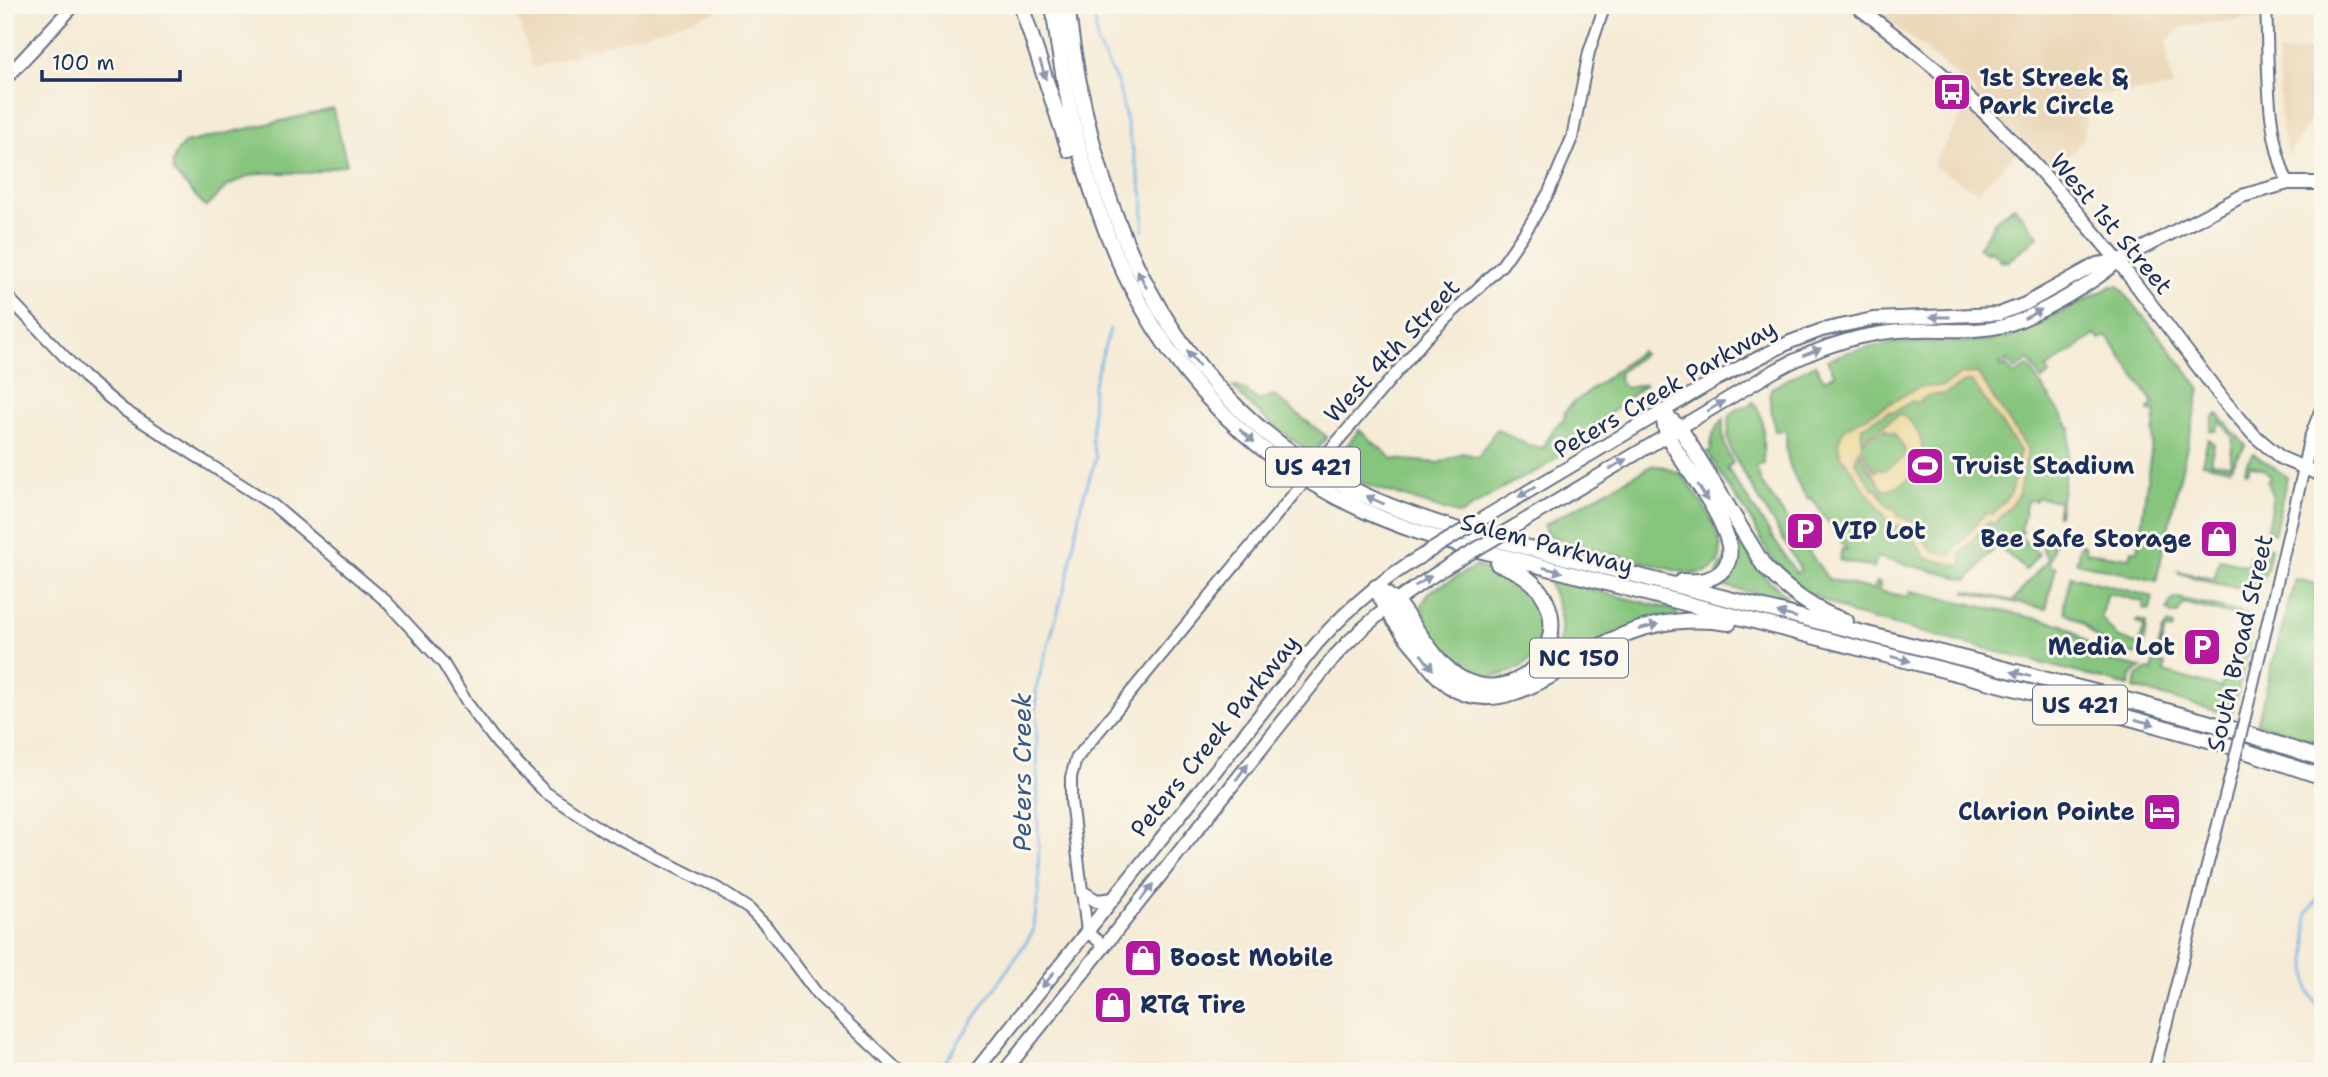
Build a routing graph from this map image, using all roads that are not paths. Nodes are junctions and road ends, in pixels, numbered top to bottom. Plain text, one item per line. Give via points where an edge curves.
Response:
1 (74, 5) edge
2 (1021, 5) edge
3 (1053, 5) edge
4 (1067, 5) edge
5 (1605, 5) edge
6 (1855, 5) edge
7 (2266, 5) edge
8 (5, 79) edge
9 (2288, 183) junction
10 (2323, 183) edge
11 (1113, 249) junction
12 (2118, 261) junction
13 (5, 294) edge
14 (1172, 343) junction
15 (1204, 383) junction
16 (2323, 406) edge
17 (1662, 412) junction
18 (1674, 431) junction
19 (2304, 468) junction
20 (2323, 476) edge
21 (1463, 546) junction
22 (1646, 579) junction
23 (1376, 587) junction
24 (1390, 605) junction
25 (1812, 636) junction
26 (1901, 644) junction
27 (2323, 759) edge
28 (2323, 776) edge
29 (1082, 892) junction
30 (1113, 899) junction
31 (1087, 932) junction
32 (1105, 946) junction
33 (900, 1072) edge
34 (975, 1072) edge
35 (1004, 1072) edge
36 (2154, 1072) edge

1 - 8 main road
2 -> 11 highway via 1097,233
3 - 11 highway, Salem Parkway / US 421 via 1073,131
14 -> 4 highway, Salem Parkway / US 421 via 1100,175 1082,104
5 - 29 street, West 4th Street, bridge via 1589,52 1572,138 1549,192 1502,265 1424,340 1082,751 1070,788
6 - 12 main road, West 1st Street via 1987,115
7 - 9 street via 2273,126
9 - 10 main road
9 - 12 main road via 2242,196
11 - 14 highway, Salem Parkway / US 421 via 1135,295
12 -> 17 main road, Peters Creek Parkway via 2097,264 1999,314 1889,317 1822,330 1776,348
18 -> 12 main road, Peters Creek Parkway via 1827,346 1890,332 2002,327 2105,274
12 - 19 main road, West 1st Street via 2253,435 2275,454
13 - 33 street via 84,377 124,410 273,505 386,601 443,663 497,743 545,792 604,831 749,909 818,995
14 - 15 highway, Salem Parkway / US 421
15 -> 21 highway, Salem Parkway / US 421 via 1255,443 1319,487 1386,520
22 -> 15 highway, Salem Parkway / US 421 via 1462,531 1369,497 1284,447
16 - 19 main road
17 - 18 highway
17 -> 23 main road, Peters Creek Parkway, bridge
18 -> 22 highway via 1723,528 1729,556 1720,572 1703,582
24 -> 18 main road, Peters Creek Parkway, bridge
18 - 26 highway via 1773,576 1817,610 1889,634
19 - 20 main road, West 1st Street
19 - 36 street, South Broad Street, bridge
21 - 24 highway via 1475,556 1520,572 1546,601 1551,637 1542,657 1527,673 1494,685 1462,679
21 -> 25 highway, Salem Parkway / US 421
26 -> 22 highway, Salem Parkway / US 421
23 - 24 highway
23 - 30 main road, Peters Creek Parkway via 1318,642
24 -> 25 highway, NC 150 via 1443,681 1463,693 1487,698 1519,692 1615,638 1657,624 1705,620 1799,640
32 -> 24 main road, Peters Creek Parkway via 1335,656
25 -> 28 highway, Salem Parkway / US 421 via 2154,724
27 -> 26 highway, Salem Parkway / US 421 via 2171,711
29 - 30 main road via 1097,901
29 - 31 street
30 - 31 main road, Peters Creek Parkway
31 - 32 street
31 -> 34 main road, Peters Creek Parkway
32 - 35 main road, Peters Creek Parkway

